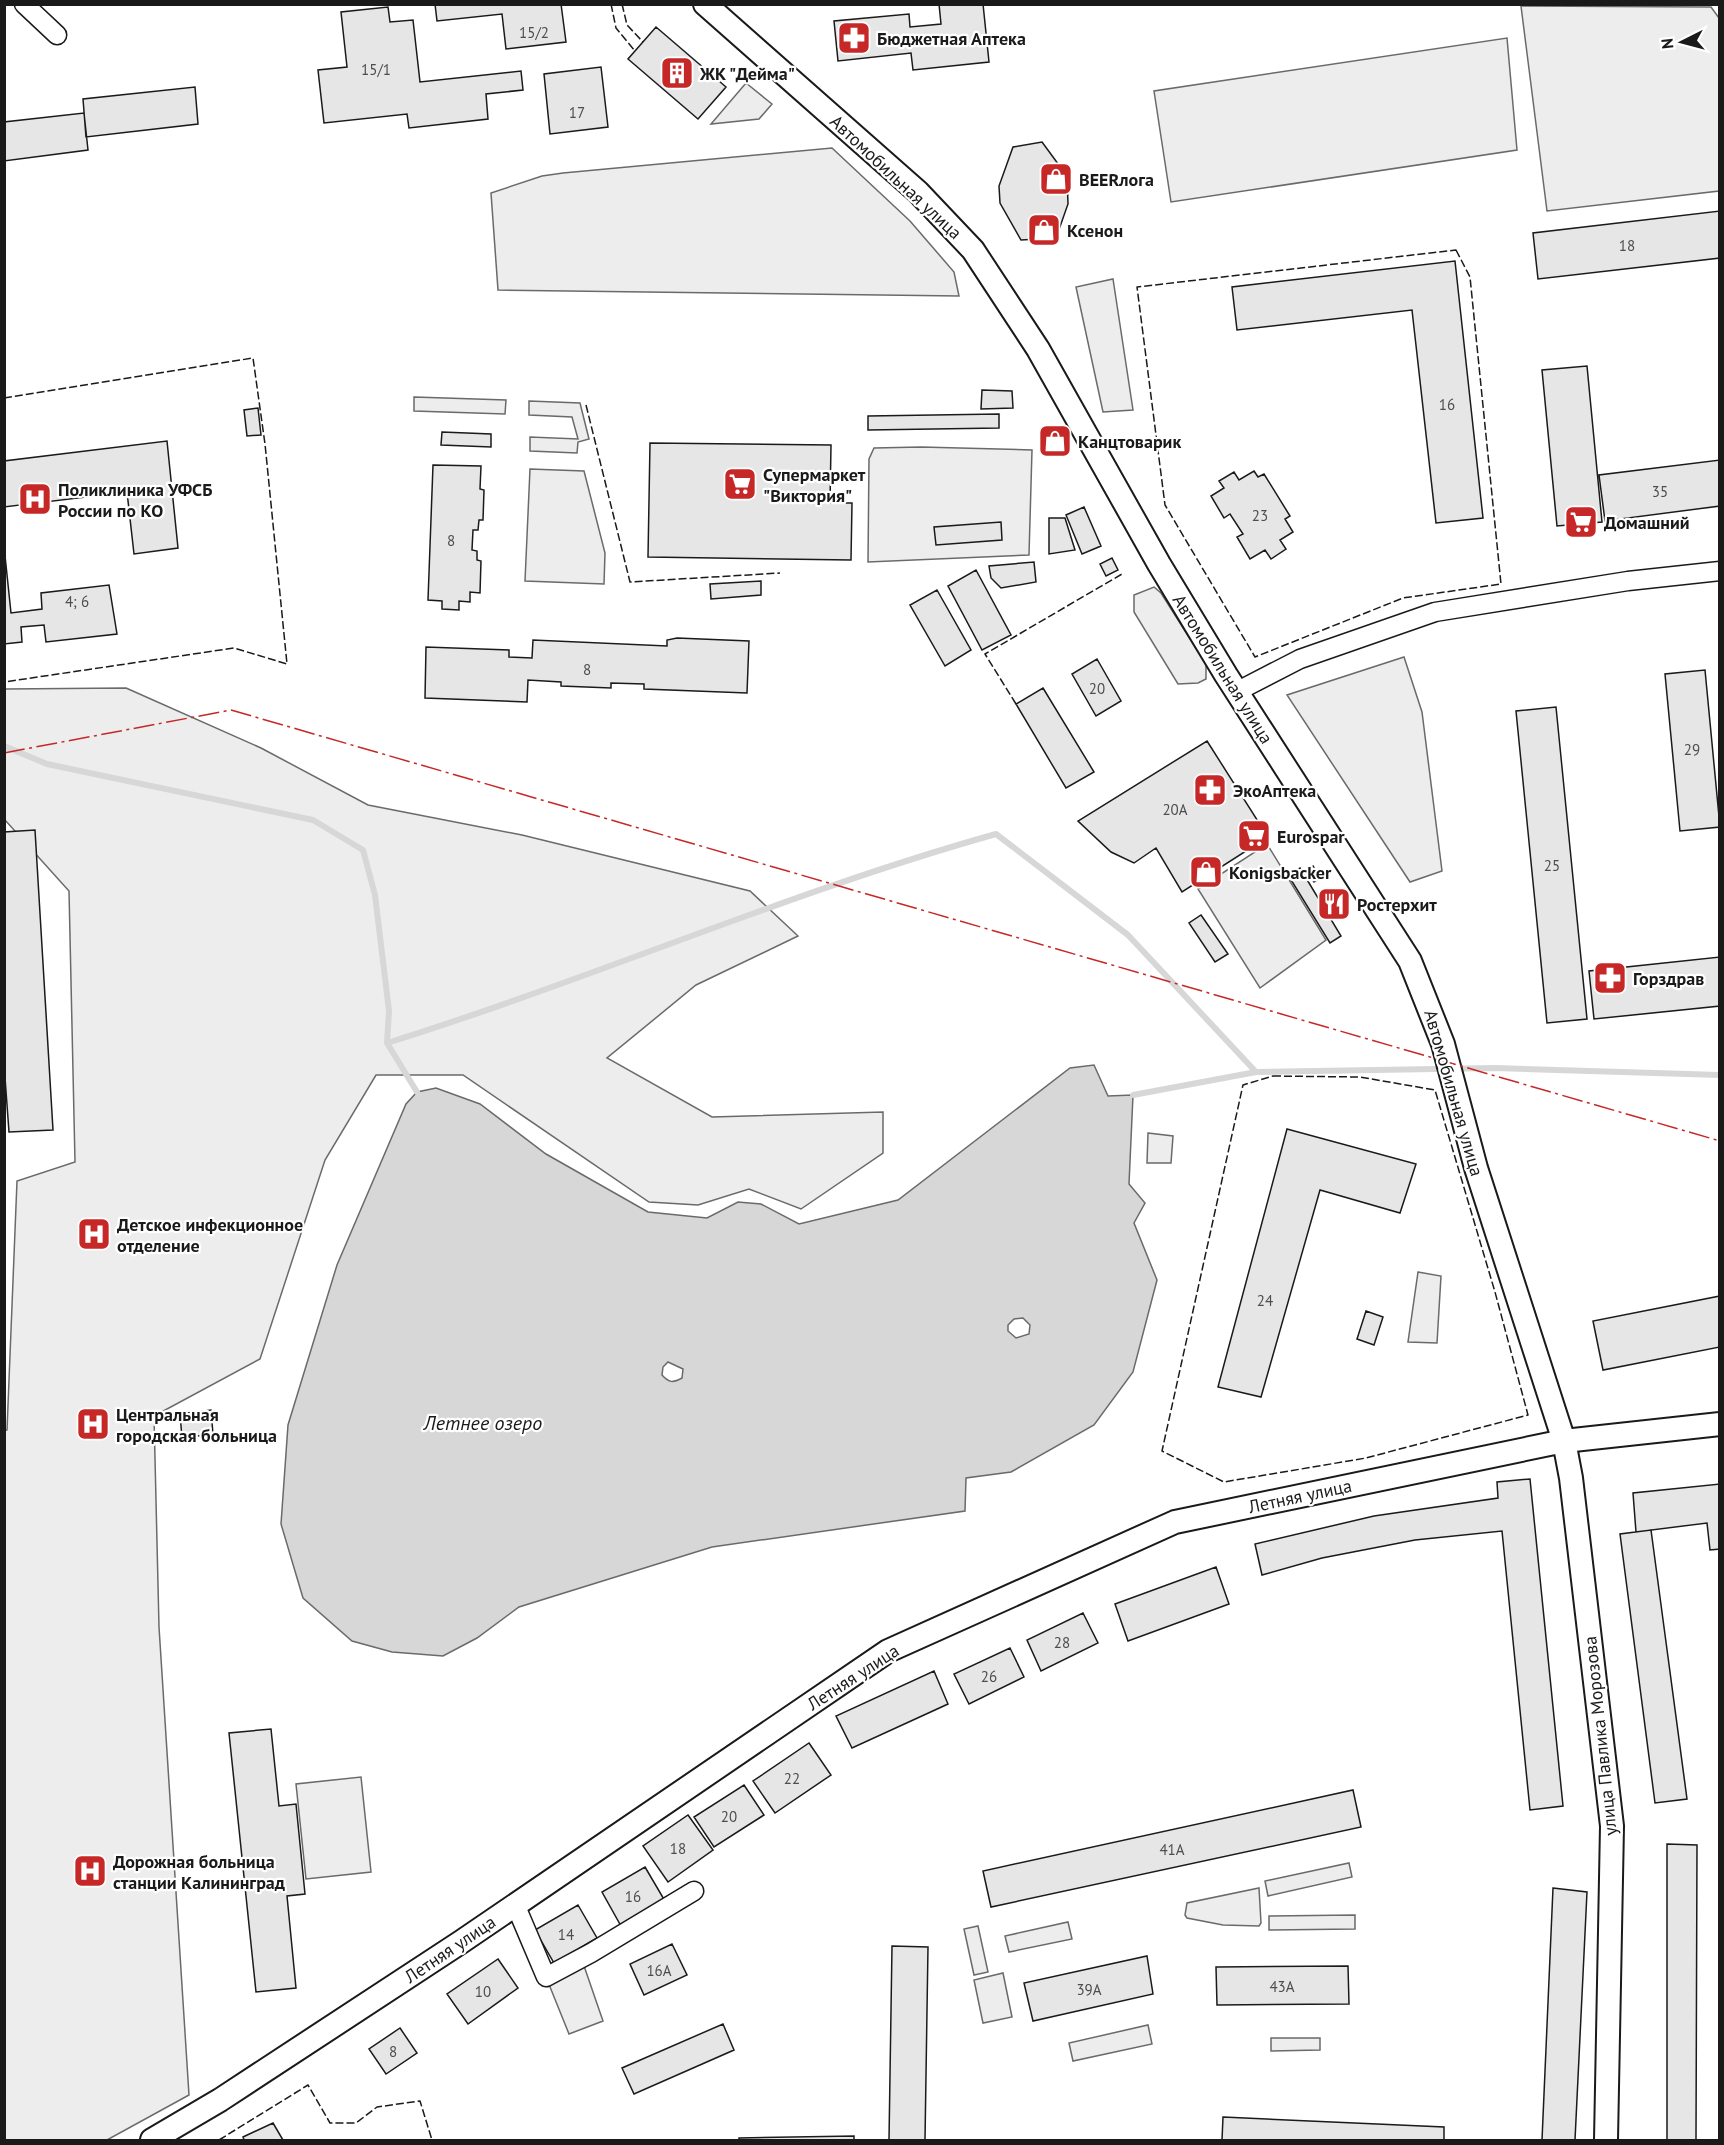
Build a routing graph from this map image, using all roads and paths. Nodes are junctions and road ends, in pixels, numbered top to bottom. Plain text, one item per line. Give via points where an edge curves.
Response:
1 (705, 4) edge
2 (25, 5) edge
3 (57, 35) dead end
4 (1719, 571) edge
5 (1236, 692) junction
6 (1719, 1424) edge
7 (1564, 1441) junction
8 (694, 1891) dead end
9 (516, 1904) junction
10 (152, 2140) edge
11 (1606, 2140) edge

1 - 5 street, Автомобильная улица via 918,192 973,250 1032,339
2 - 3 street
4 - 5 street via 1628,581 1435,612 1300,659
5 - 7 street, Автомобильная улица via 1410,961 1432,1011 1476,1168
6 - 7 street, Летняя улица
7 - 9 street, Летняя улица via 1175,1522 888,1651
7 - 11 street, улица Павлика Морозова via 1612,1826
8 - 9 street via 546,1977
9 - 10 street, Летняя улица via 220,2100

